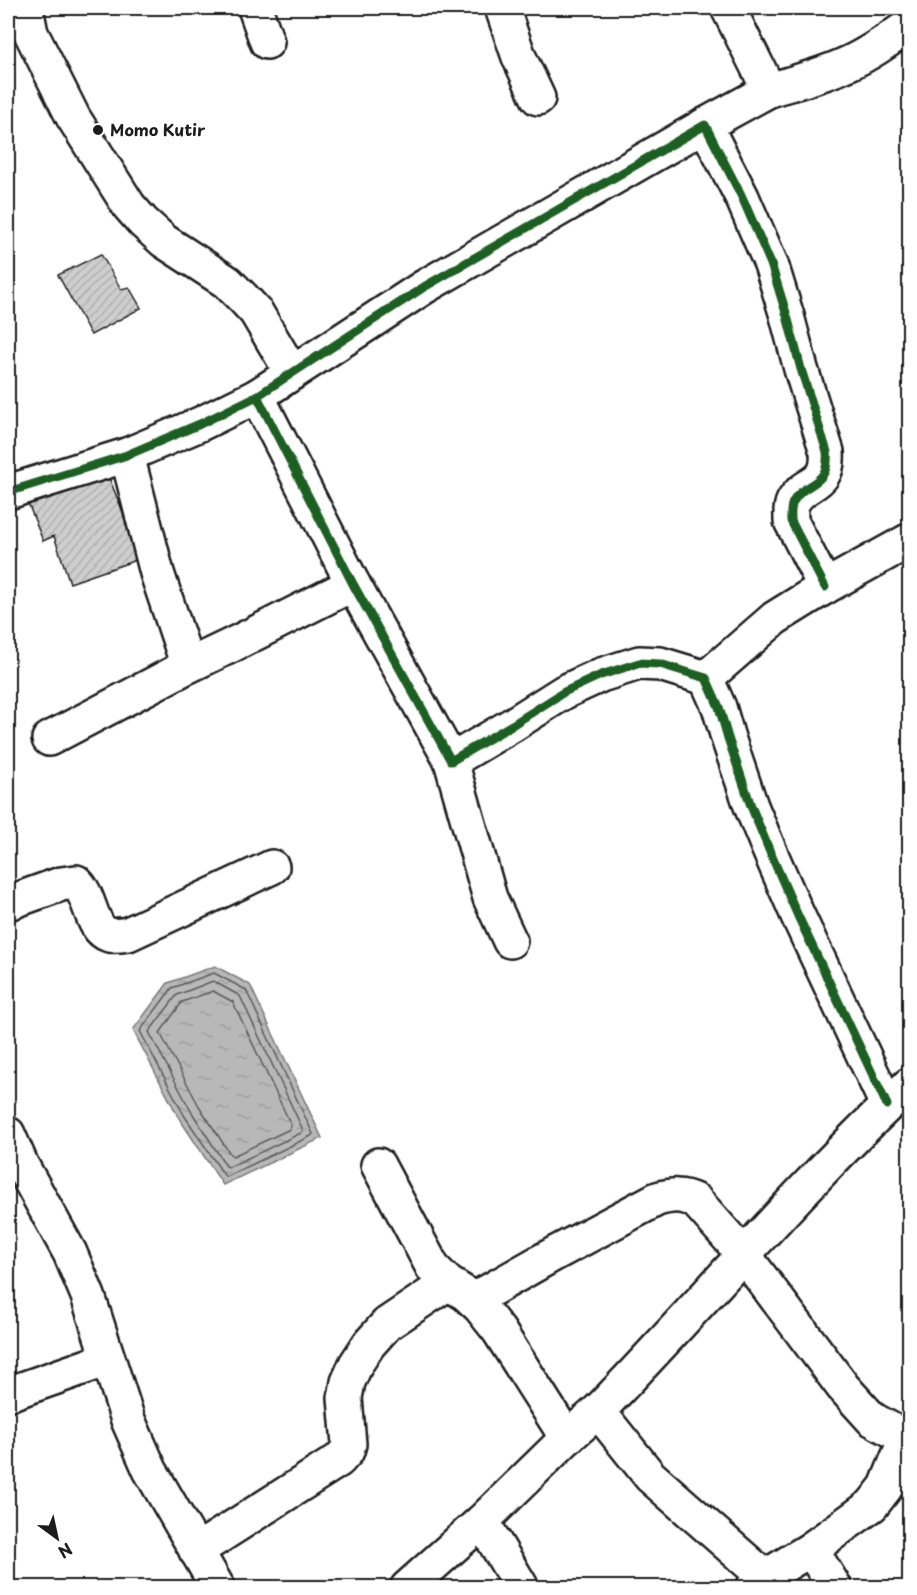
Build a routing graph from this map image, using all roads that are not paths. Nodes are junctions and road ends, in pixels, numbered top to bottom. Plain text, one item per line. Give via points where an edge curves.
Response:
1 (26, 8) edge
2 (255, 8) edge
3 (502, 8) edge
4 (728, 8) edge
5 (909, 25) edge
6 (267, 42) dead end
7 (769, 90) junction
8 (538, 98) dead end
9 (705, 125) junction
10 (292, 373) junction
11 (256, 396) junction
12 (127, 455) junction
13 (8, 492) edge
14 (909, 540) edge
15 (353, 584) junction
16 (825, 587) junction
17 (188, 666) junction
18 (706, 678) junction
19 (50, 740) dead end
20 (451, 761) junction
21 (272, 867) dead end
22 (8, 903) edge
23 (510, 941) dead end
24 (898, 1095) edge
25 (8, 1134) edge
26 (378, 1165) dead end
27 (744, 1255) junction
28 (460, 1291) junction
29 (108, 1359) junction
30 (8, 1394) edge
31 (598, 1411) junction
32 (908, 1436) edge
33 (567, 1438) junction
34 (482, 1521) junction
35 (811, 1549) junction
36 (196, 1551) junction
37 (763, 1584) edge
38 (218, 1587) edge
39 (407, 1587) edge
40 (522, 1587) edge
41 (835, 1587) edge

1 - 10 street via 32,33 73,117 129,206 164,241 227,282 243,298 256,312
2 - 6 street
3 - 8 street
4 - 7 street
5 - 7 street via 851,63
7 - 9 street
9 - 10 street via 424,287
9 - 16 street via 771,264 826,453 825,471 819,481 800,493 791,509 791,521
10 - 11 street
11 - 12 street
11 - 15 street
12 - 13 street
12 - 17 street via 157,573
14 - 16 street
15 - 17 street
15 - 20 street
16 - 18 street via 774,618
17 - 19 street
18 - 20 street via 660,664 639,663 611,672 564,692
18 - 24 street via 751,806 813,948
20 - 23 street via 490,898
21 - 22 street via 128,934 107,934 98,927 76,882
24 - 27 street
25 - 29 street via 70,1253
26 - 28 street via 433,1268
27 - 28 street via 696,1201 687,1196 668,1196 554,1254
27 - 31 street
27 - 32 street via 843,1388 872,1419
28 - 33 street via 480,1306 500,1331
28 - 36 street via 387,1324 369,1344 348,1382 345,1398 349,1444 339,1460
29 - 30 street
29 - 36 street via 150,1470
31 - 33 street
31 - 37 street via 650,1476
32 - 35 street via 886,1487 872,1505
33 - 34 street
34 - 39 street
34 - 40 street
35 - 37 street
35 - 41 street
36 - 38 street

